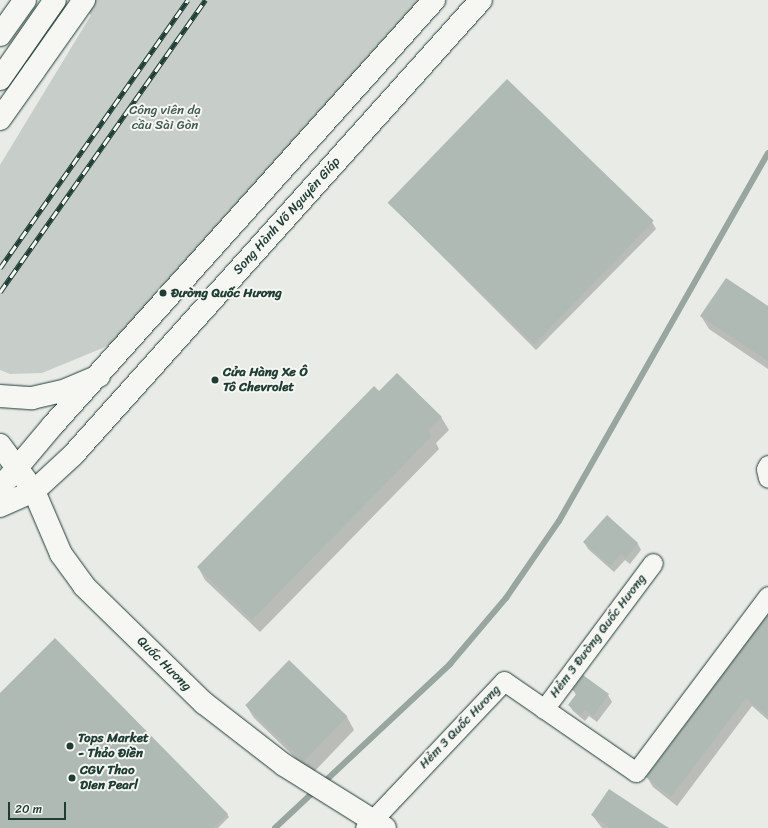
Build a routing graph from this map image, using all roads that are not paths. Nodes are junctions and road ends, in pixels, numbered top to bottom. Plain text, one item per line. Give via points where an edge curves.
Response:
1 (25, 0) edge
2 (55, 0) edge
3 (84, 0) edge
4 (434, 0) edge
5 (481, 0) edge
6 (0, 35) edge
7 (0, 79) edge
8 (0, 119) edge
9 (99, 376) junction
10 (0, 396) edge
11 (0, 445) edge
12 (768, 465) edge
13 (16, 467) junction
14 (768, 478) edge
15 (0, 488) edge
16 (34, 491) junction
17 (0, 506) edge
18 (653, 563) dead end
19 (768, 596) edge
20 (544, 709) junction
21 (374, 825) edge

1 - 6 main road
2 - 7 main road
3 - 8 main road
4 - 9 main road
5 - 16 main road, Song Hành Võ Nguyên Giáp via 73,455
9 - 10 main road via 66,390 32,398
9 - 13 main road
11 - 13 main road, Quốc Hương
12 - 14 street
13 - 15 main road
13 - 16 main road, Quốc Hương
16 - 17 main road, Song Hành Võ Nguyên Giáp
16 - 21 main road, Quốc Hương via 61,554 84,586 204,703 303,778
18 - 20 street, Hẻm 3 Đường Quốc Hương
19 - 20 street, Hẻm 3 Quốc Hương via 636,772
20 - 21 street, Hẻm 3 Quốc Hương via 504,681

